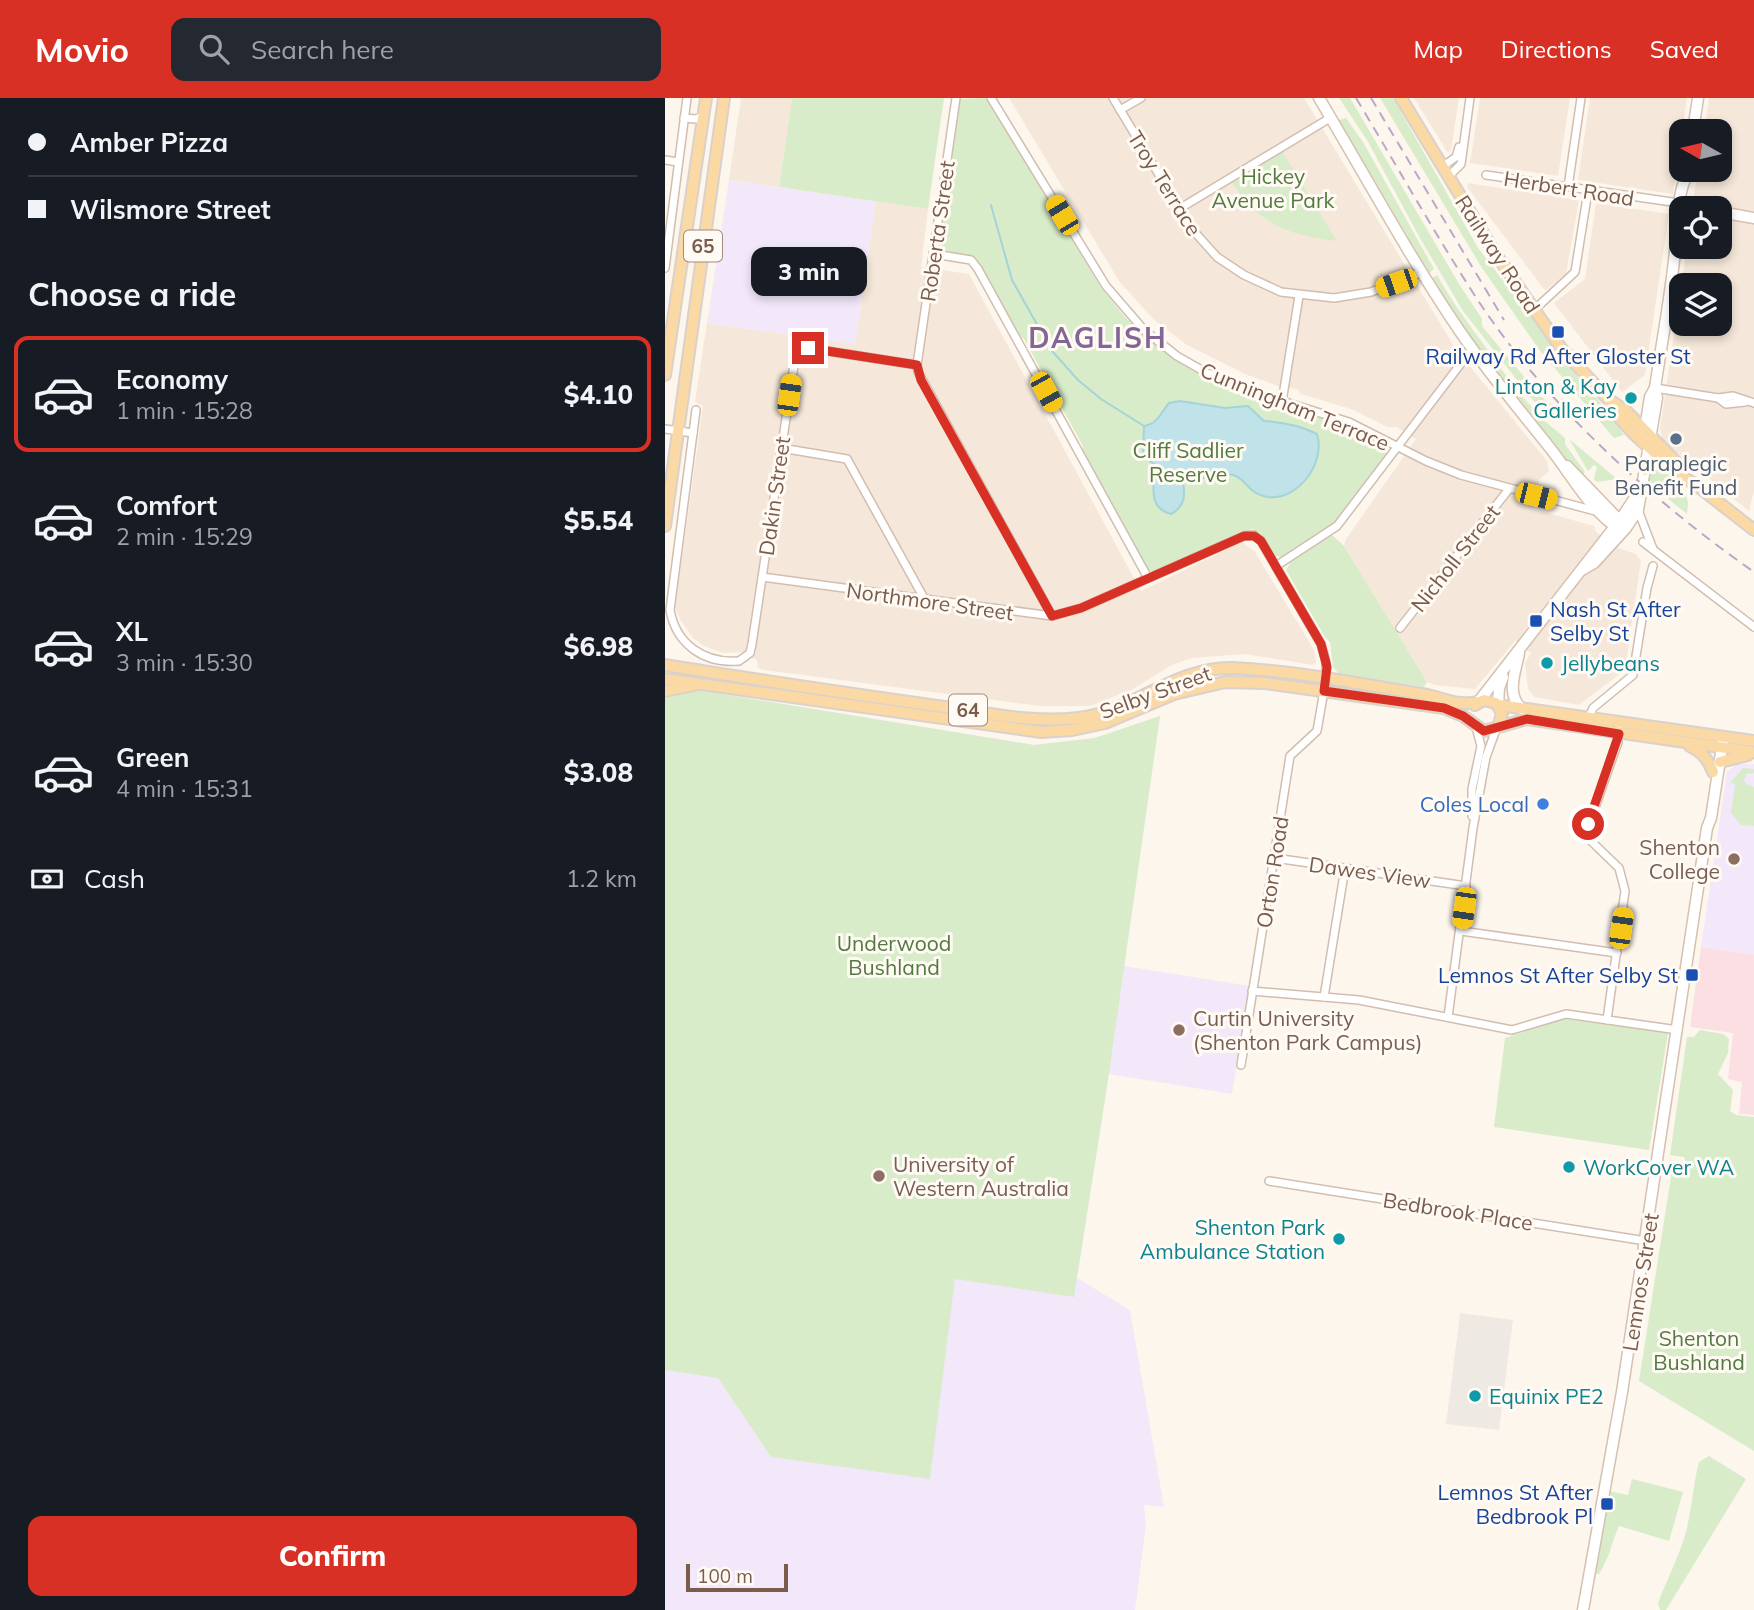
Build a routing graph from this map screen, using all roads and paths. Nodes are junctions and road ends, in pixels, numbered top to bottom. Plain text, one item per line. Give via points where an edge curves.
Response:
1 (687, 98) edge
2 (706, 98) edge
3 (723, 98) edge
4 (956, 98) edge
5 (991, 98) edge
6 (1113, 98) edge
7 (1141, 98) edge
8 (1318, 98) edge
9 (1401, 98) edge
10 (1470, 98) edge
11 (1581, 98) edge
12 (1698, 98) edge
13 (1120, 110) junction
14 (685, 114) junction
15 (703, 116) junction
16 (1330, 118) junction
17 (1695, 119) edge
18 (718, 141) junction
19 (665, 160) edge
20 (678, 162) junction
21 (1445, 172) junction
22 (1486, 175) dead end
23 (1567, 187) junction
24 (1588, 191) junction
25 (1669, 204) edge
26 (1179, 209) junction
27 (1732, 214) edge
28 (1754, 218) edge
29 (934, 254) junction
30 (1673, 259) edge
31 (665, 265) edge
32 (1422, 272) junction
33 (1299, 296) junction
34 (1531, 309) junction
35 (1472, 349) junction
36 (917, 365) junction
37 (665, 375) edge
38 (1655, 388) junction
39 (1283, 402) junction
40 (1750, 403) edge
41 (696, 410) dead end
42 (665, 429) edge
43 (677, 430) junction
44 (693, 433) junction
45 (1647, 440) junction
46 (1398, 446) junction
47 (781, 449) junction
48 (1669, 466) junction
49 (1645, 470) junction
50 (1695, 484) junction
51 (1509, 489) junction
52 (1633, 509) junction
53 (1603, 510) junction
54 (665, 526) edge
55 (1621, 526) junction
56 (1754, 530) edge
57 (1643, 542) dead end
58 (1656, 552) junction
59 (1276, 566) junction
60 (1653, 566) dead end
61 (762, 577) junction
62 (1148, 578) junction
63 (925, 600) junction
64 (1052, 616) junction
65 (1754, 627) edge
66 (1400, 628) dead end
67 (1520, 649) junction
68 (666, 662) edge
69 (1222, 668) junction
70 (665, 678) edge
71 (1327, 680) junction
72 (1224, 682) junction
73 (701, 684) junction
74 (777, 689) junction
75 (665, 691) edge
76 (1324, 691) junction
77 (911, 702) junction
78 (1478, 702) junction
79 (1499, 705) junction
80 (1522, 709) junction
81 (910, 714) junction
82 (1589, 717) junction
83 (1620, 722) junction
84 (1475, 726) junction
85 (1498, 726) junction
86 (1619, 734) junction
87 (1754, 741) edge
88 (1720, 742) junction
89 (1687, 744) junction
90 (1754, 753) edge
91 (1720, 762) junction
92 (1713, 772) junction
93 (1473, 828) junction
94 (1707, 828) junction
95 (1275, 858) junction
96 (1345, 868) junction
97 (1466, 886) junction
98 (1461, 931) junction
99 (1617, 953) junction
100 (1252, 990) junction
101 (1324, 997) junction
102 (1448, 1017) junction
103 (1607, 1020) junction
104 (1678, 1030) junction
105 (1241, 1065) dead end
106 (1269, 1181) dead end
107 (1646, 1241) junction
108 (1583, 1610) edge

1 - 14 street
2 - 15 main road, 65
3 - 15 main road
3 - 18 main road, 65
4 - 29 street, Roberta Street
5 - 39 street, Cunningham Terrace via 1085,255 1135,321 1198,368
6 - 13 street, Troy Terrace
7 - 13 street
8 - 16 street
9 - 21 main road, Railway Road
10 - 21 street via 1461,164
11 - 23 street
12 - 17 street
13 - 26 street, Troy Terrace
14 - 15 street
14 - 20 street
15 - 18 main road
15 - 37 main road, 65
16 - 26 street
16 - 32 street
18 - 43 main road, 65
19 - 20 street
20 - 31 street
21 - 34 main road, Railway Road
22 - 23 street, Herbert Road
23 - 24 street, Herbert Road
24 - 25 street, Herbert Road
24 - 34 street via 1575,272
26 - 33 street, Troy Terrace via 1206,246 1229,266 1263,285
27 - 28 street
29 - 36 street, Roberta Street
29 - 62 street via 971,260 978,269
30 - 38 street
32 - 33 street, Troy Terrace via 1352,296
32 - 35 street
33 - 39 street
34 - 45 main road, Railway Road via 1619,417
35 - 46 street
35 - 53 street via 1580,491
36 - 47 street, Dakin Street via 799,349
36 - 64 street via 921,380
38 - 40 street via 1718,398 1726,404
38 - 45 street
39 - 46 street, Cunningham Terrace via 1349,422
41 - 44 street
42 - 43 street
43 - 44 street
43 - 54 main road, 65
44 - 61 street, Dakin Street via 670,600 672,619 686,644 713,660 739,661 750,653
45 - 48 main road, Railway Road
45 - 49 street
45 - 50 main road, Railway Road
45 - 52 street
46 - 51 street, Cunningham Terrace via 1461,475
46 - 59 street via 1337,526
47 - 61 street, Dakin Street
47 - 63 street via 847,459
48 - 49 main road via 1650,465
48 - 50 main road, Railway Road
49 - 52 street
50 - 56 main road, Railway Road
51 - 53 street, Cunningham Terrace
51 - 66 street, Nicholl Street
52 - 53 street
52 - 55 street
52 - 58 street
53 - 55 street
55 - 67 street
57 - 58 street
58 - 65 street
59 - 62 street, Northmore Street via 1261,541 1249,535
59 - 71 street via 1321,644
60 - 82 street via 1633,675 1593,708
61 - 63 street, Northmore Street
62 - 64 street, Northmore Street
63 - 64 street, Northmore Street
67 - 78 street
67 - 79 street via 1501,682
67 - 80 street via 1512,683
68 - 74 main road, Selby Street / 64
69 - 71 main road, Selby Street / 64
69 - 72 main road
69 - 77 main road, Selby Street / 64 via 1191,674 1124,705 1079,718 1023,717
70 - 73 main road, Selby Street / 64
71 - 76 street, Orton Road
71 - 78 main road, Selby Street / 64 via 1437,696 1459,704
72 - 76 main road, Selby Street / 64
72 - 81 main road, Selby Street / 64 via 1192,688 1105,723 1072,730 1041,732
73 - 74 main road, Selby Street / 64
73 - 75 main road
74 - 77 main road, Selby Street / 64
74 - 81 main road, Selby Street / 64
76 - 84 main road, Selby Street / 64 via 1444,708
76 - 95 street, Orton Road via 1317,731 1290,756
77 - 81 main road
78 - 79 main road, 64 via 1490,700
78 - 84 main road via 1471,712
79 - 80 main road
79 - 85 main road via 1502,717
80 - 82 main road
82 - 83 main road
83 - 86 street
83 - 88 main road
84 - 85 main road, 64 via 1487,731
84 - 93 street via 1481,746 1472,789
85 - 86 main road via 1527,719
85 - 93 street via 1486,757
86 - 89 main road
86 - 99 street via 1587,834 1619,868 1625,891
87 - 88 main road
88 - 89 main road
88 - 90 main road
88 - 91 street, Lemnos Street
88 - 92 street, Lemnos Street
89 - 92 main road via 1700,751
90 - 91 main road
91 - 94 street, Lemnos Street
92 - 94 street, Lemnos Street
93 - 97 street
94 - 104 street, Lemnos Street
95 - 96 street, Dawes View
95 - 100 street, Orton Road
96 - 97 street, Dawes View
96 - 101 street
97 - 98 street
98 - 99 street
98 - 102 street
99 - 103 street
100 - 101 street
100 - 105 street, Orton Road
101 - 102 street
102 - 103 street via 1512,1030 1566,1014
103 - 104 street
104 - 107 street, Lemnos Street
106 - 107 street, Bedbrook Place
107 - 108 street, Lemnos Street

